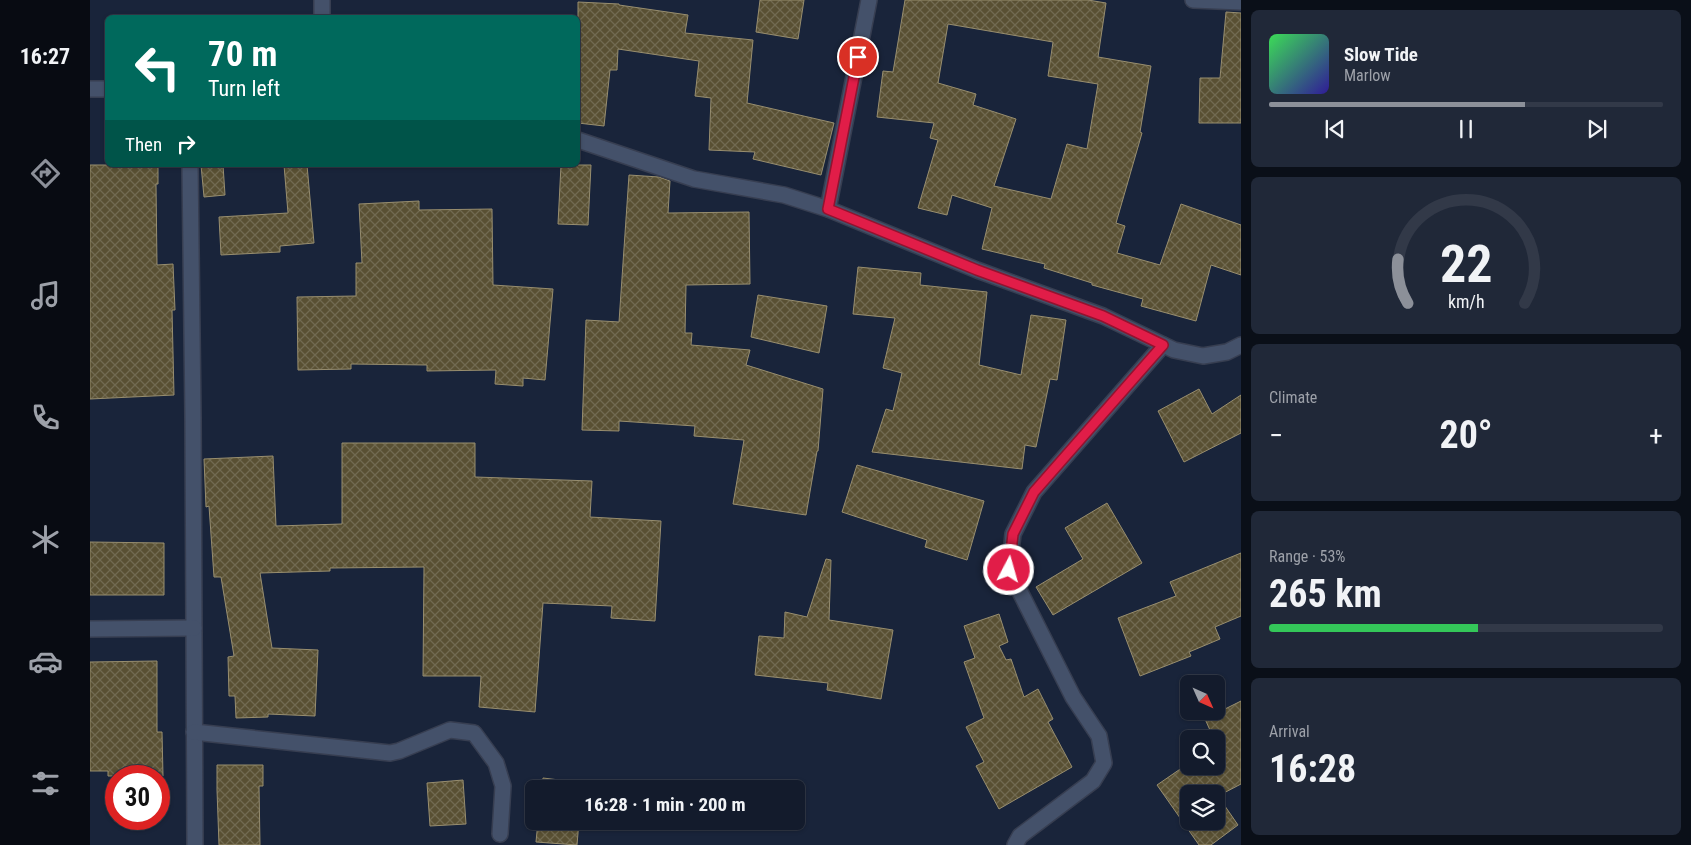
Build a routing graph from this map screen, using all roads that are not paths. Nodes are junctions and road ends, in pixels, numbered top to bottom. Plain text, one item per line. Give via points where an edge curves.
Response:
1 (322, 0) edge
2 (869, 0) edge
3 (1193, 0) edge
4 (1241, 2) edge
5 (322, 15) edge
6 (90, 89) edge
7 (105, 89) edge
8 (580, 141) edge
9 (190, 167) edge
10 (828, 209) junction
11 (1163, 345) junction
12 (1241, 345) edge
13 (194, 628) junction
14 (90, 629) edge
15 (194, 732) junction
16 (500, 834) dead end
17 (194, 845) edge
18 (1015, 845) edge

1 - 5 street
2 - 10 street
3 - 4 street
6 - 7 street
8 - 10 street via 694,179 784,195
9 - 13 street
10 - 11 street via 977,270 1103,316
11 - 12 street via 1203,356 1227,352
11 - 18 street via 1034,492 1013,534 1009,570 1073,697 1099,736 1104,763 1094,780 1020,836
13 - 14 street
13 - 15 street
15 - 16 street via 390,753 450,730 474,733 496,762 503,786
15 - 17 street

